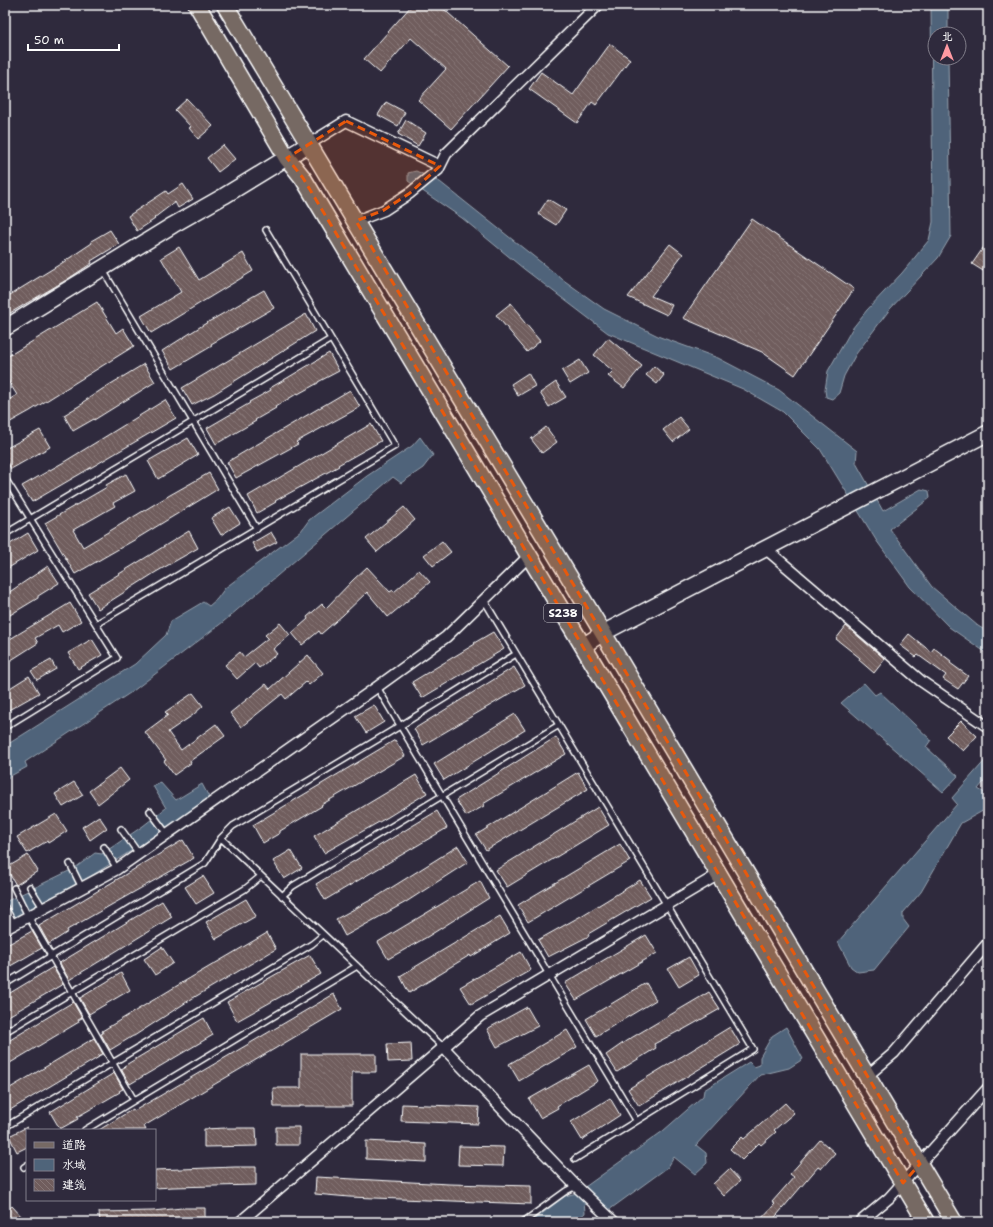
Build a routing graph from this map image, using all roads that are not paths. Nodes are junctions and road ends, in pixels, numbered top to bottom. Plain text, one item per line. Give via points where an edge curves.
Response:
1 (197, 5) edge
2 (225, 5) edge
3 (598, 5) edge
4 (309, 144) junction
5 (287, 158) junction
6 (440, 166) junction
7 (356, 222) junction
8 (266, 230) dead end
9 (102, 269) junction
10 (5, 328) edge
11 (331, 339) junction
12 (193, 422) junction
13 (988, 433) edge
14 (5, 478) edge
15 (30, 519) junction
16 (257, 529) junction
17 (5, 534) edge
18 (766, 549) junction
19 (529, 556) junction
20 (484, 600) junction
21 (96, 624) junction
22 (603, 633) junction
23 (583, 646) junction
24 (516, 654) junction
25 (377, 687) junction
26 (400, 726) junction
27 (559, 726) junction
28 (5, 727) edge
29 (988, 727) edge
30 (442, 796) junction
31 (150, 811) dead end
32 (121, 829) dead end
33 (167, 834) junction
34 (221, 838) junction
35 (104, 847) dead end
36 (139, 854) junction
37 (70, 864) dead end
38 (117, 868) junction
39 (719, 874) junction
40 (262, 876) junction
41 (30, 887) dead end
42 (14, 888) dead end
43 (82, 888) junction
44 (282, 896) junction
45 (666, 905) junction
46 (5, 907) edge
47 (43, 908) junction
48 (28, 916) junction
49 (9, 926) edge
50 (324, 935) junction
51 (988, 943) edge
52 (52, 957) junction
53 (357, 966) junction
54 (549, 975) junction
55 (5, 984) edge
56 (72, 992) junction
57 (5, 1032) edge
58 (443, 1047) junction
59 (113, 1062) junction
60 (867, 1076) junction
61 (988, 1088) edge
62 (134, 1100) junction
63 (636, 1120) junction
64 (5, 1127) edge
65 (87, 1129) edge
66 (575, 1159) dead end
67 (920, 1164) junction
68 (903, 1183) junction
69 (576, 1186) junction
70 (240, 1222) edge
71 (523, 1222) edge
72 (614, 1222) edge
73 (860, 1222) edge
74 (926, 1222) edge
75 (954, 1222) edge

1 - 5 main road, S238
2 - 4 main road, S238
3 - 6 street via 446,154
4 - 5 street
4 - 6 street via 346,121
4 - 7 main road, S238
5 - 9 street
5 - 19 main road, S238 via 303,178
6 - 7 street via 410,193 384,210
7 - 22 main road, S238
8 - 11 lane
9 - 10 street
9 - 12 lane
11 - 12 lane
11 - 16 lane via 395,446
12 - 15 lane
12 - 16 lane
13 - 18 street
14 - 15 lane
15 - 17 lane
15 - 21 lane
16 - 21 lane
18 - 22 street
18 - 29 street via 921,681
19 - 20 street
19 - 23 main road, S238
20 - 24 lane
20 - 25 street via 446,637
21 - 28 lane via 117,658
22 - 23 street
22 - 60 main road, S238
23 - 39 main road, S238
24 - 26 lane
24 - 27 lane
25 - 26 lane
25 - 33 street
26 - 30 lane
26 - 34 lane via 233,826
27 - 30 lane
27 - 45 lane
30 - 44 lane via 293,886
30 - 54 lane
31 - 33 lane
32 - 36 lane
33 - 36 street
34 - 40 lane
34 - 52 lane via 205,863
35 - 38 lane
36 - 38 street
37 - 43 lane
38 - 43 street
39 - 45 street
39 - 68 main road, S238
40 - 44 lane
40 - 56 lane via 245,889
41 - 47 lane
42 - 48 lane
43 - 47 street
44 - 50 lane
45 - 54 street
45 - 63 lane via 753,1049
46 - 49 lane
47 - 48 street
48 - 49 street
48 - 52 lane
50 - 53 lane
50 - 59 lane
51 - 60 street via 894,1053
52 - 55 lane
52 - 56 lane
53 - 58 lane
53 - 62 lane
54 - 58 street via 480,1016
54 - 63 lane
56 - 57 lane
56 - 59 lane
58 - 69 street
58 - 70 street
59 - 62 lane
59 - 64 lane
60 - 67 main road, S238
61 - 67 street
62 - 65 lane
63 - 66 lane
67 - 68 street
67 - 75 main road, S238
68 - 73 street
68 - 74 main road, S238
69 - 71 lane
69 - 72 street

